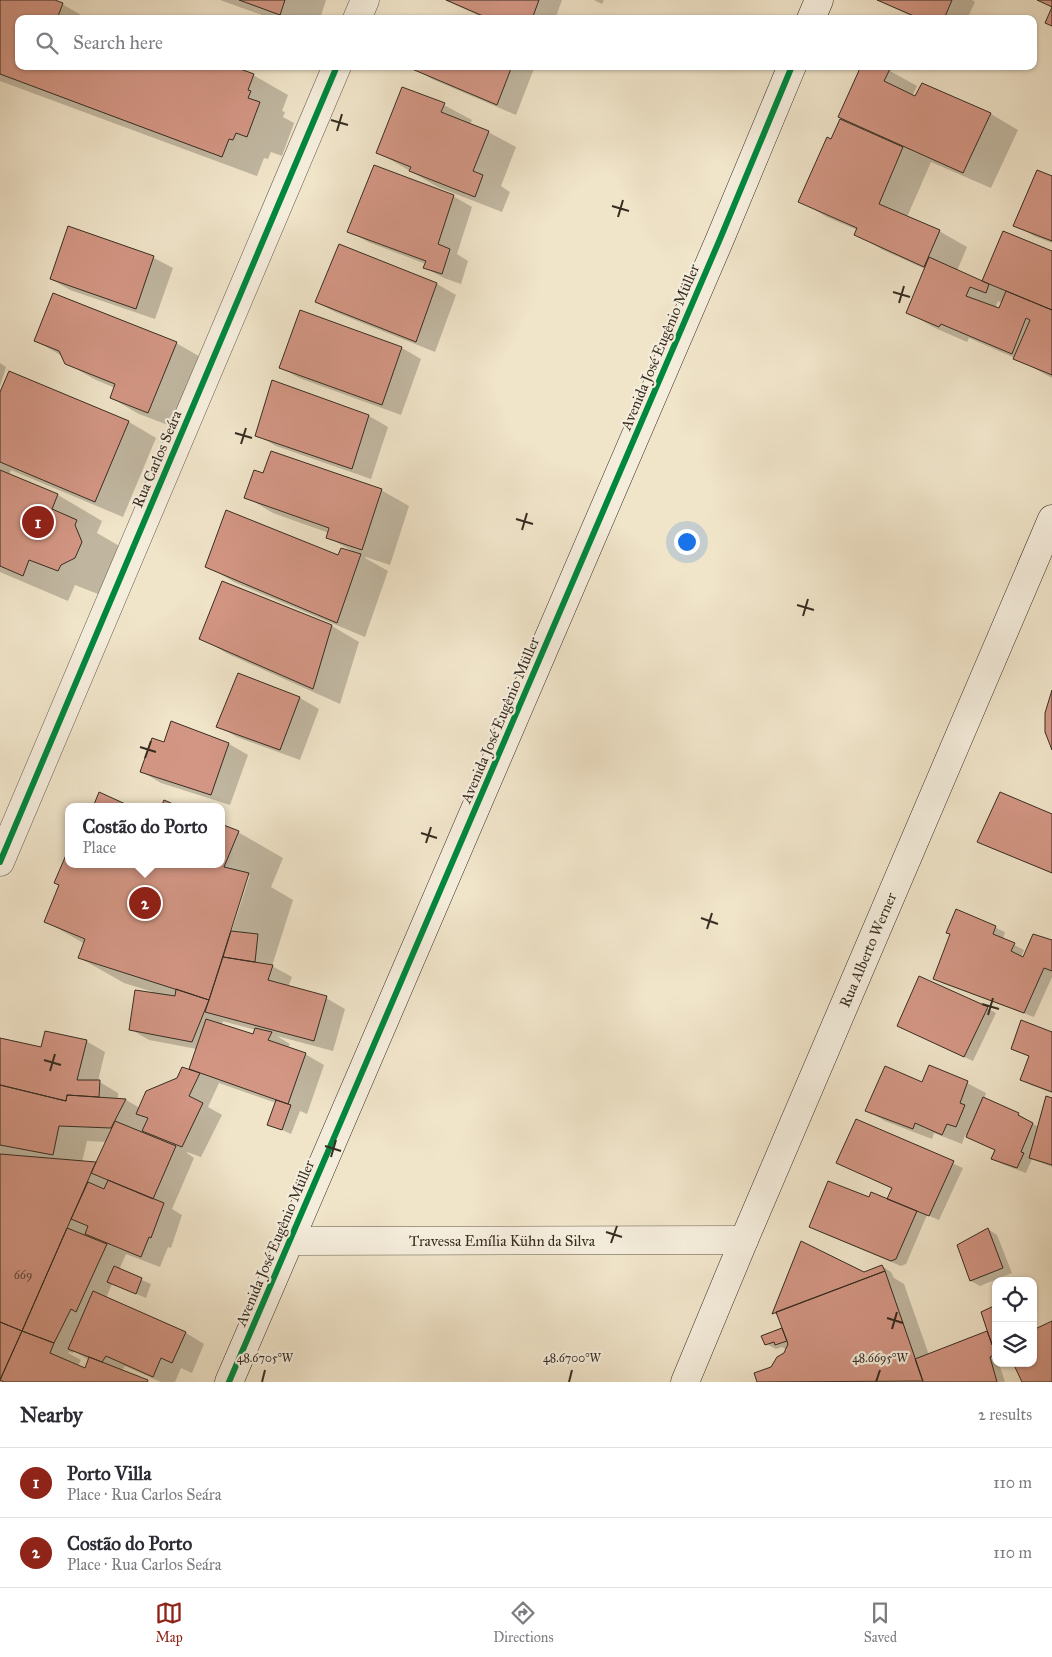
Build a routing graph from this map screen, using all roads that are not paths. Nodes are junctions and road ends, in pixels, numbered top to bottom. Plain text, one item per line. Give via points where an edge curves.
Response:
1 (365, 0) edge
2 (819, 0) edge
3 (359, 15) edge
4 (813, 15) edge
5 (335, 70) edge
6 (790, 70) edge
7 (1052, 519) edge
8 (0, 862) edge
9 (744, 1240) junction
10 (289, 1241) junction
11 (229, 1382) edge
12 (685, 1382) edge

1 - 3 main road
2 - 4 main road
5 - 8 main road, Rua Carlos Seára
6 - 10 main road, Avenida José Eugênio Müller
7 - 9 main road, Rua Alberto Werner
9 - 10 main road, Travessa Emília Kühn da Silva
9 - 12 main road, Rua Alberto Werner
10 - 11 main road, Avenida José Eugênio Müller

